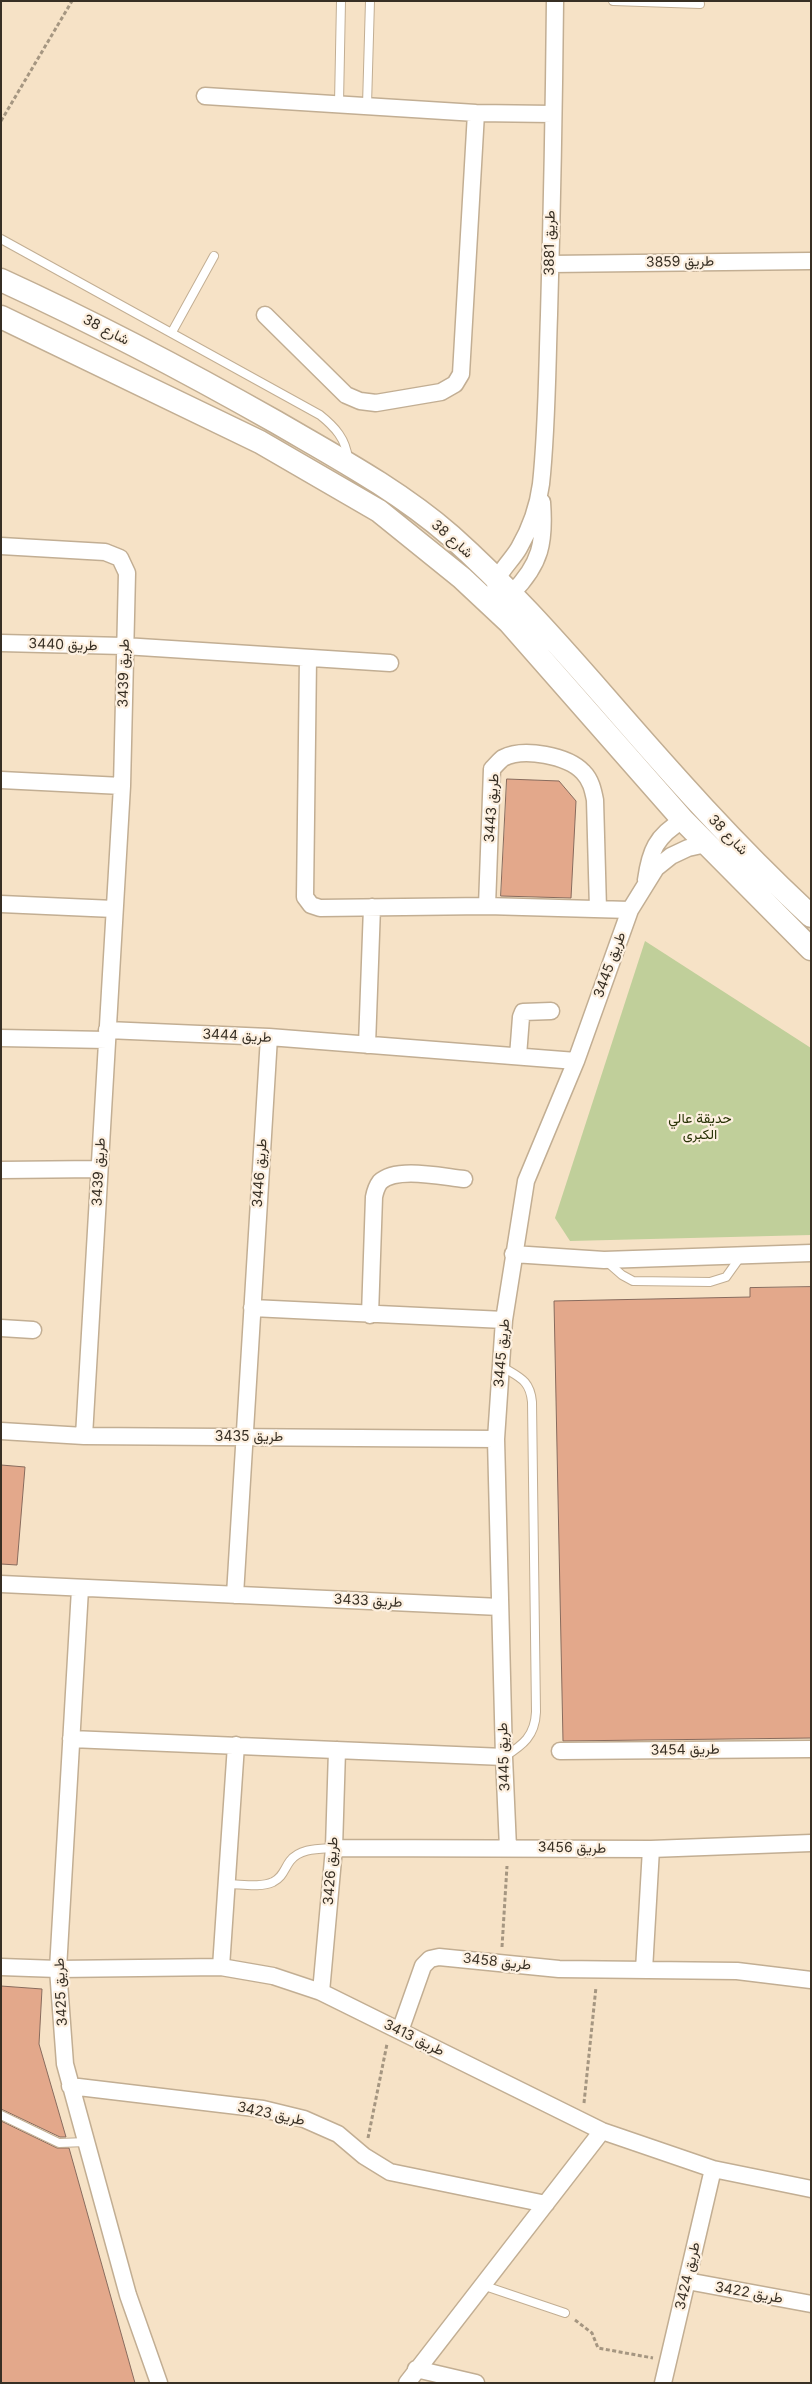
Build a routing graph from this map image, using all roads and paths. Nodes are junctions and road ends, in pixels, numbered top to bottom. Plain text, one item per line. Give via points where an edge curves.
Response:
1 (72, 1) edge
2 (341, 1) edge
3 (370, 1) edge
4 (554, 1) edge
5 (614, 1) edge
6 (700, 4) dead end
7 (205, 96) dead end
8 (339, 103) junction
9 (367, 105) junction
10 (476, 113) junction
11 (553, 114) junction
12 (1, 120) edge
13 (1, 240) edge
14 (214, 256) dead end
15 (811, 261) edge
16 (550, 264) junction
17 (1, 280) edge
18 (1, 292) edge
19 (61, 307) junction
20 (264, 315) dead end
21 (1, 316) edge
22 (172, 332) junction
23 (349, 464) junction
24 (540, 485) junction
25 (1, 546) edge
26 (462, 578) junction
27 (501, 588) junction
28 (509, 622) junction
29 (1, 643) edge
30 (124, 646) junction
31 (308, 658) junction
32 (390, 663) dead end
33 (1, 780) edge
34 (122, 786) junction
35 (683, 820) junction
36 (714, 821) junction
37 (706, 844) junction
38 (645, 882) junction
39 (1, 904) edge
40 (487, 906) junction
41 (372, 907) junction
42 (114, 909) junction
43 (598, 909) junction
44 (630, 910) junction
45 (811, 916) edge
46 (811, 949) edge
47 (551, 1011) dead end
48 (107, 1035) junction
49 (269, 1037) junction
50 (1, 1038) edge
51 (367, 1045) junction
52 (518, 1056) junction
53 (576, 1060) junction
54 (99, 1169) junction
55 (1, 1170) edge
56 (464, 1179) dead end
57 (811, 1253) edge
58 (514, 1254) junction
59 (742, 1255) junction
60 (604, 1260) junction
61 (252, 1308) junction
62 (370, 1315) junction
63 (504, 1320) junction
64 (1, 1328) edge
65 (33, 1330) dead end
66 (501, 1366) junction
67 (1, 1431) edge
68 (84, 1436) junction
69 (245, 1437) junction
70 (496, 1439) junction
71 (1, 1584) edge
72 (80, 1589) junction
73 (235, 1595) junction
74 (500, 1607) junction
75 (71, 1739) junction
76 (236, 1745) junction
77 (811, 1749) edge
78 (337, 1750) junction
79 (560, 1751) dead end
80 (504, 1757) junction
81 (811, 1843) edge
82 (334, 1848) junction
83 (508, 1848) junction
84 (651, 1849) junction
85 (227, 1884) junction
86 (501, 1963) junction
87 (1, 1967) edge
88 (221, 1968) junction
89 (58, 1969) junction
90 (598, 1969) junction
91 (644, 1970) junction
92 (811, 1980) edge
93 (322, 1992) junction
94 (395, 2029) junction
95 (70, 2086) junction
96 (1, 2115) edge
97 (583, 2122) junction
98 (602, 2131) junction
99 (87, 2142) junction
100 (364, 2156) junction
101 (713, 2169) junction
102 (811, 2189) edge
103 (546, 2204) junction
104 (687, 2282) junction
105 (482, 2284) junction
106 (811, 2304) edge
107 (564, 2313) joint
108 (668, 2361) junction
109 (416, 2369) junction
110 (160, 2382) edge
111 (407, 2383) edge
112 (476, 2383) edge
113 (663, 2383) edge

1 - 12 path
2 - 8 lane
3 - 9 lane
4 - 11 street, طريق 3881
5 - 6 lane
7 - 8 street
8 - 9 street
9 - 10 street
10 - 11 street
10 - 20 street via 461,374 455,384 441,392 376,403 360,401 346,395
11 - 16 street, طريق 3881
13 - 22 lane
14 - 22 lane
15 - 16 street, طريق 3859
16 - 24 street, طريق 3881 via 545,430
17 - 19 street, شارع 38
18 - 19 street via 42,308
19 - 23 street, شارع 38 via 185,370
21 - 26 street, شارع 38 via 260,442 379,510
22 - 23 lane via 320,415 342,436
23 - 27 street, شارع 38 via 408,502 451,536
24 - 27 street, طريق 3881 via 538,502 526,534
24 - 27 street, طريق 3881 via 544,527 542,546 531,572
25 - 30 street, طريق 3439 via 105,552 120,558 127,573
26 - 27 street
26 - 28 street, شارع 38
27 - 28 street
27 - 36 street, شارع 38 via 551,634
28 - 35 street, شارع 38
29 - 30 street, طريق 3440
30 - 31 street, طريق 3440
30 - 34 street, طريق 3439
31 - 32 street, طريق 3440
31 - 41 street via 306,898 315,907
33 - 34 street
34 - 42 street, طريق 3439
35 - 36 street
35 - 37 street, شارع 38
35 - 38 street via 667,830 656,844
36 - 45 street, شارع 38
37 - 38 street via 671,856
37 - 46 street, شارع 38
38 - 44 street, طريق 3445
39 - 42 street
40 - 41 street
40 - 43 street
40 - 43 street, طريق 3443 via 492,769 503,758 535,754 556,756 573,763 591,784 595,800
41 - 51 street
42 - 48 street, طريق 3439
43 - 44 street
44 - 53 street, طريق 3445
47 - 52 street via 523,1012
48 - 49 street, طريق 3444
48 - 50 street, طريق 3444
48 - 54 street, طريق 3439
49 - 51 street, طريق 3444
49 - 61 street, طريق 3446
51 - 52 street, طريق 3444
52 - 53 street, طريق 3444
53 - 58 street, طريق 3445 via 526,1181
54 - 55 street
54 - 68 street, طريق 3439
56 - 62 street via 412,1174 392,1175 379,1183 374,1196
57 - 59 street
58 - 60 street
58 - 63 street, طريق 3445
59 - 60 street
59 - 60 lane via 726,1277 710,1282 633,1281
61 - 62 street
61 - 69 street, طريق 3446
62 - 63 street
63 - 66 street, طريق 3445
64 - 65 street
66 - 70 street, طريق 3445
66 - 80 lane via 523,1379 532,1402 536,1712 534,1727 527,1741
67 - 68 street, طريق 3435
68 - 69 street, طريق 3435
69 - 70 street, طريق 3435
69 - 73 street
70 - 74 street, طريق 3445
71 - 72 street, طريق 3433
72 - 73 street, طريق 3433
72 - 75 street, طريق 3425
73 - 74 street, طريق 3433
74 - 80 street, طريق 3445
75 - 76 street
75 - 89 street, طريق 3425
76 - 78 street
76 - 85 street
77 - 79 street, طريق 3454
78 - 80 street
78 - 82 street, طريق 3426
80 - 83 street, طريق 3445
81 - 84 street, طريق 3456
82 - 83 street, طريق 3456
82 - 85 lane via 296,1855 272,1882
82 - 93 street, طريق 3426
83 - 84 street, طريق 3456
83 - 86 path
84 - 91 street
85 - 88 street
86 - 90 street, طريق 3458
86 - 94 street, طريق 3458 via 448,1957 430,1959 423,1966
87 - 89 street, طريق 3413
88 - 89 street, طريق 3413
88 - 93 street, طريق 3413 via 273,1976
89 - 95 street, طريق 3425 via 65,2064
90 - 91 street, طريق 3458
90 - 97 path
91 - 92 street, طريق 3458 via 737,1971
93 - 94 street, طريق 3413
94 - 97 street, طريق 3413
94 - 100 path
95 - 99 street, طريق 3425
95 - 100 street, طريق 3423 via 296,2117 338,2134
96 - 99 lane via 59,2143
97 - 98 street, طريق 3413
98 - 101 street, طريق 3413
98 - 103 street
99 - 110 street, طريق 3425 via 128,2295
100 - 103 street, طريق 3423 via 390,2172
101 - 102 street, طريق 3413
101 - 104 street, طريق 3424
103 - 105 street
104 - 106 street, طريق 3422
104 - 108 street, طريق 3424
105 - 107 lane
105 - 109 street
107 - 108 path via 586,2327 598,2348
108 - 113 street, طريق 3424
109 - 111 street
109 - 112 street

